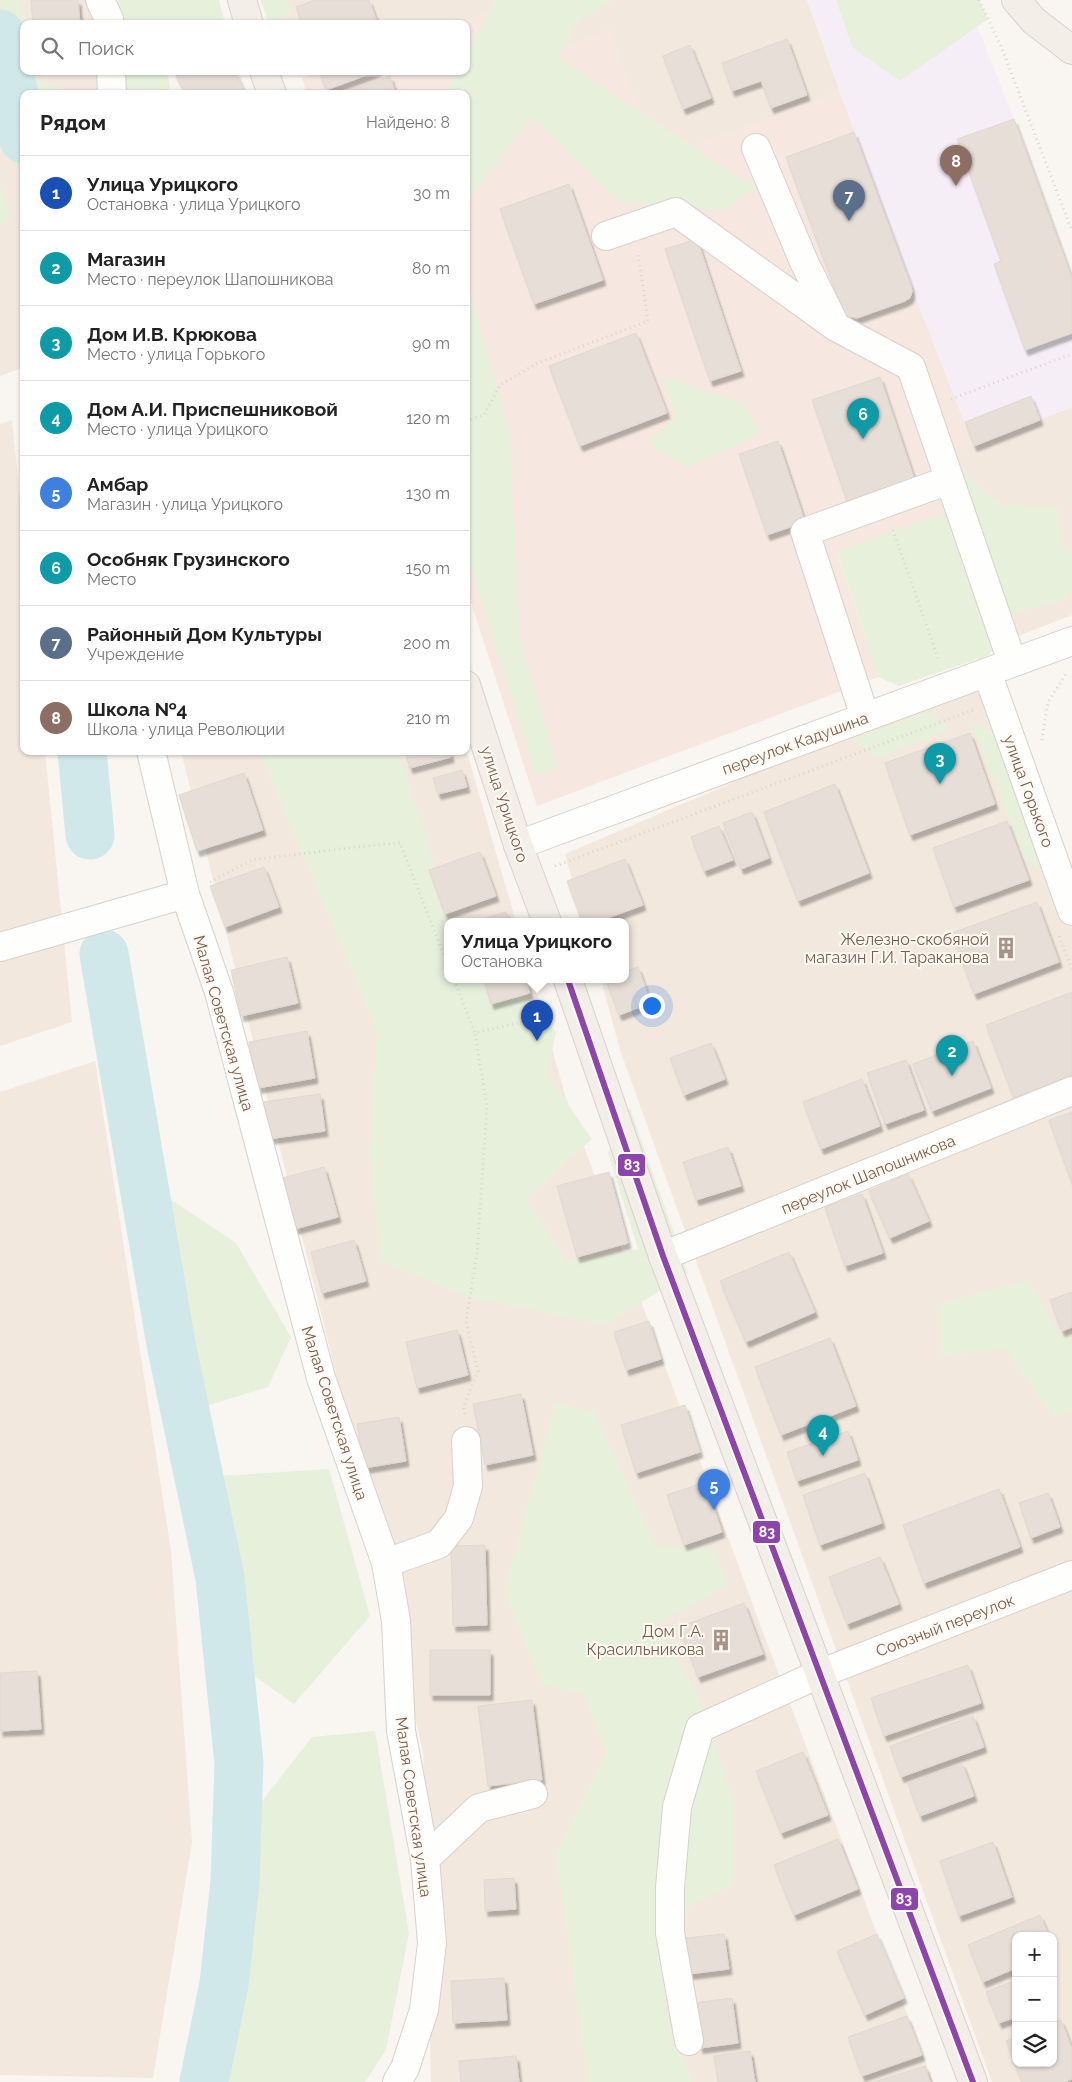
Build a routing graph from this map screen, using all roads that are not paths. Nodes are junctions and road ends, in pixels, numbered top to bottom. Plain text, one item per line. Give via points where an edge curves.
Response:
1 (100, 0) edge
2 (242, 0) edge
3 (1016, 0) edge
4 (108, 20) edge
5 (248, 20) edge
6 (1072, 50) edge
7 (111, 75) edge
8 (265, 75) edge
9 (112, 90) edge
10 (271, 90) edge
11 (756, 148) dead end
12 (606, 236) dead end
13 (836, 327) junction
14 (949, 480) junction
15 (1072, 641) edge
16 (1012, 662) junction
17 (987, 672) junction
18 (470, 697) edge
19 (865, 717) junction
20 (152, 755) edge
21 (518, 845) junction
22 (185, 894) junction
23 (1072, 911) edge
24 (545, 918) edge
25 (0, 947) edge
26 (569, 983) edge
27 (1072, 1091) edge
28 (663, 1256) junction
29 (466, 1441) road end
30 (386, 1563) junction
31 (1072, 1575) edge
32 (818, 1674) junction
33 (533, 1794) dead end
34 (425, 1859) junction
35 (689, 2041) dead end
36 (397, 2082) edge
37 (973, 2082) edge

1 - 4 street
2 - 5 main road
3 - 6 main road via 1034,21
7 - 9 street
8 - 10 main road
11 - 13 street via 805,264
12 - 13 street via 676,212
13 - 14 street via 910,367
14 - 16 street
14 - 19 street via 805,532
15 - 16 street, переулок Кадушина
16 - 17 street, переулок Кадушина
17 - 19 street, переулок Кадушина
17 - 23 street, улица Горького
18 - 21 main road, улица Урицкого
19 - 21 street, переулок Кадушина
20 - 22 street, Малая Советская улица
21 - 24 main road, улица Урицкого
22 - 25 street
22 - 30 street, Малая Советская улица via 218,992 321,1378
26 - 28 main road
27 - 28 street, переулок Шапошникова
28 - 32 main road
29 - 30 street via 468,1486 459,1518 438,1544
30 - 34 street, Малая Советская улица via 396,1621 400,1731
31 - 32 street, Союзный переулок
32 - 35 street, Союзный переулок via 700,1728 677,1807 670,1888 670,1933
32 - 37 main road
33 - 34 street via 479,1808
34 - 36 street, Малая Советская улица via 432,1943 424,2010 405,2068

